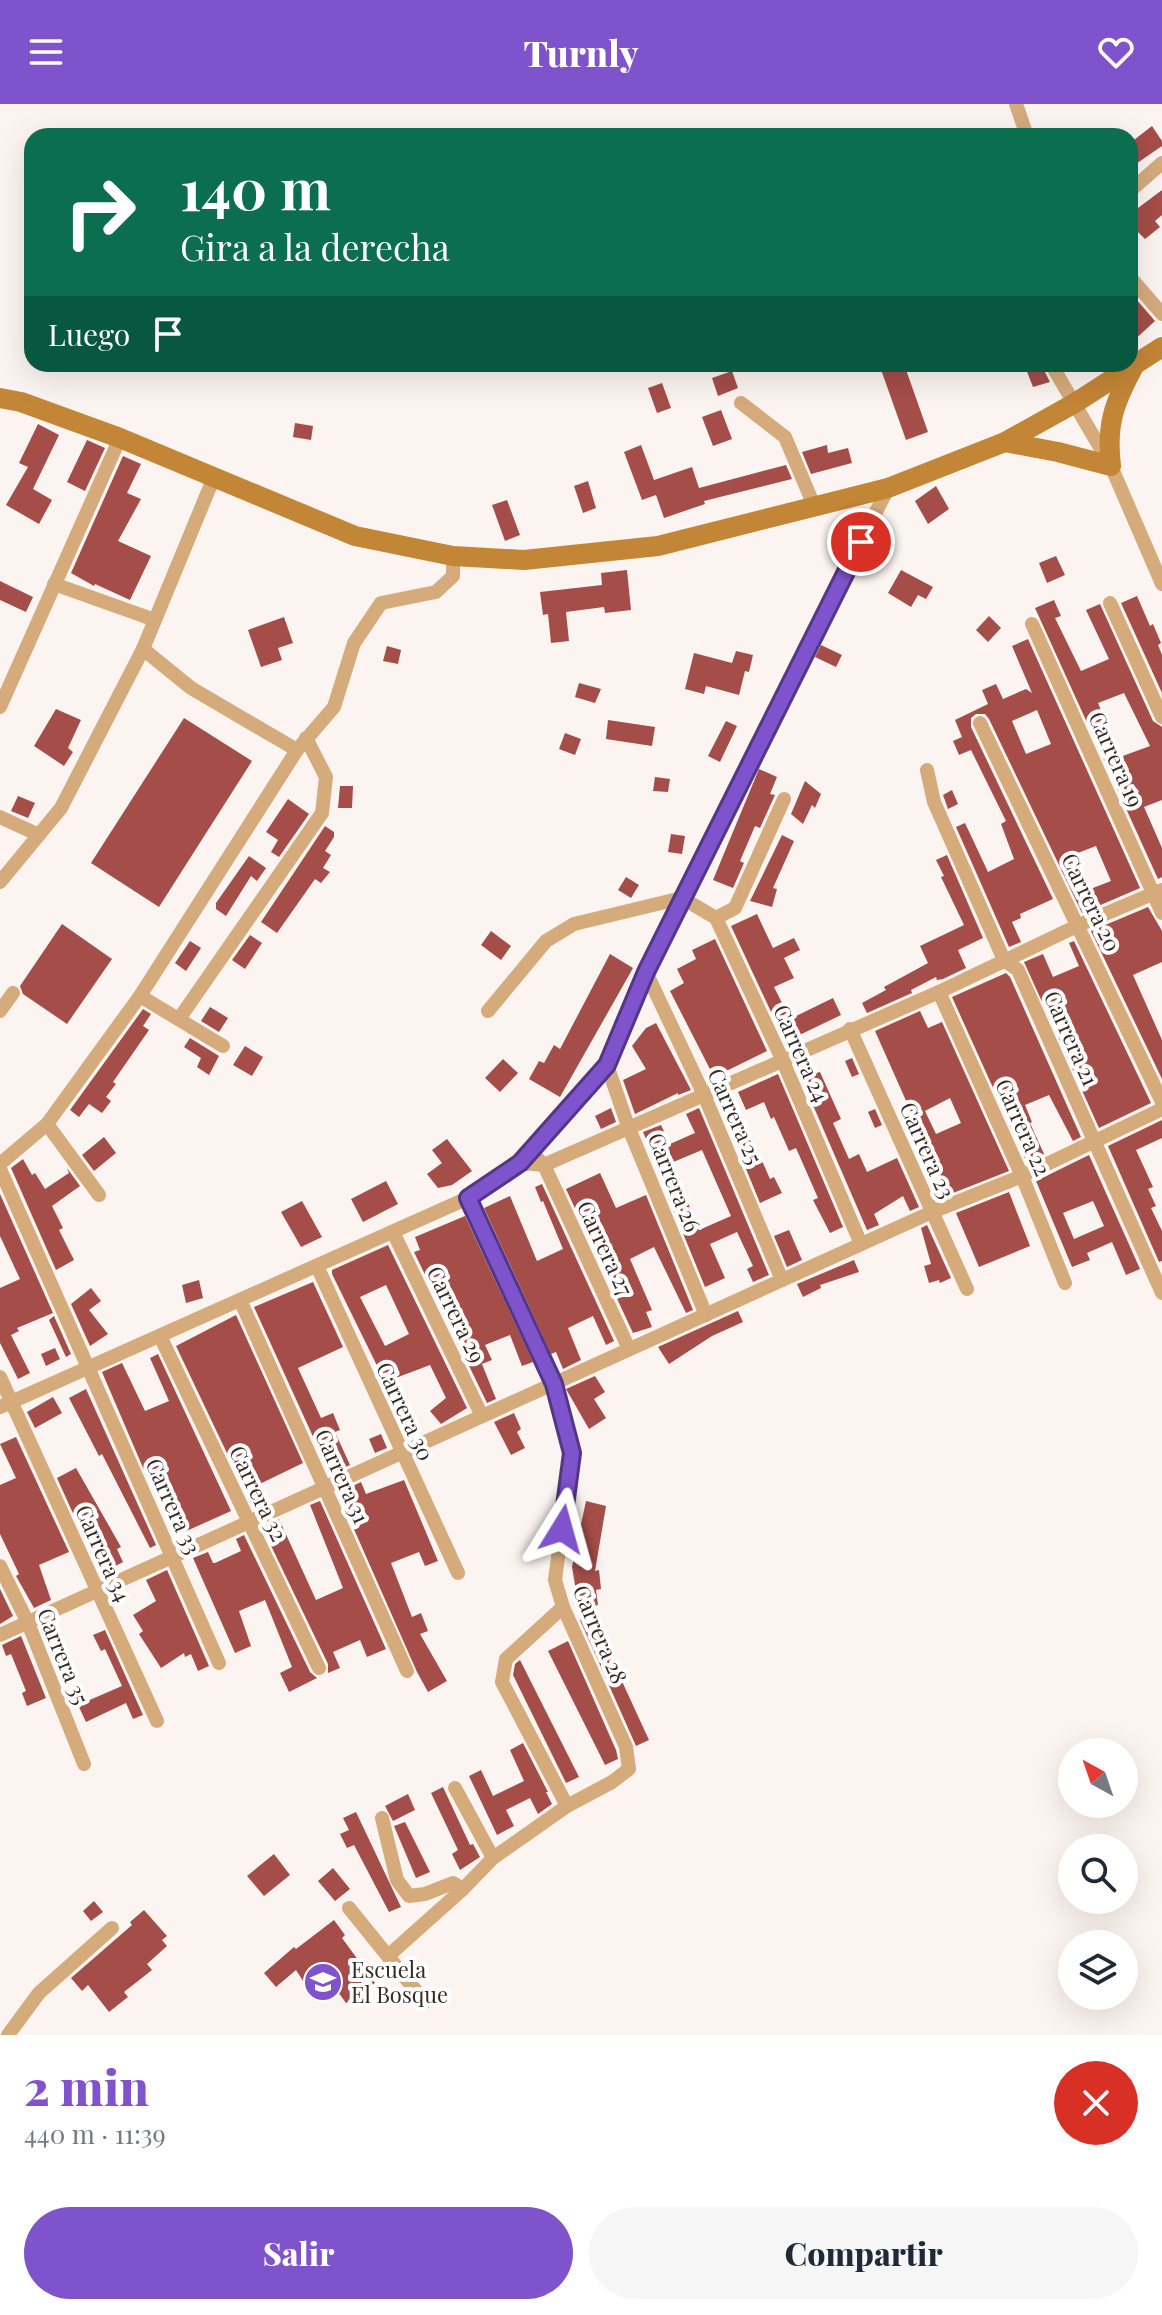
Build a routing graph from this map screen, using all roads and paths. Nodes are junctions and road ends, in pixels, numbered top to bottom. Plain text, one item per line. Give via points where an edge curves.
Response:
1 (1016, 104) edge
2 (1024, 128) edge
3 (1162, 163) edge
4 (1138, 184) edge
5 (1138, 286) edge
6 (1162, 314) edge
7 (1162, 347) edge
8 (1138, 363) edge
9 (1056, 372) edge
10 (1124, 372) edge
11 (1132, 372) edge
12 (0, 398) edge
13 (741, 403) dead end
14 (1075, 403) junction
15 (120, 438) junction
16 (1005, 442) junction
17 (1111, 466) junction
18 (214, 477) junction
19 (888, 488) junction
20 (815, 508) junction
21 (453, 556) junction
22 (54, 584) junction
23 (1162, 584) edge
24 (1110, 603) dead end
25 (155, 620) junction
26 (1032, 624) dead end
27 (143, 649) junction
28 (0, 707) edge
29 (1162, 717) edge
30 (980, 723) dead end
31 (301, 744) junction
32 (927, 770) dead end
33 (784, 799) dead end
34 (0, 817) edge
35 (39, 835) junction
36 (0, 882) edge
37 (1158, 892) edge
38 (682, 898) junction
39 (1162, 913) edge
40 (716, 918) junction
41 (1079, 925) junction
42 (1004, 960) junction
43 (646, 972) junction
44 (939, 992) junction
45 (13, 993) dead end
46 (140, 996) junction
47 (0, 1011) edge
48 (488, 1011) dead end
49 (179, 1019) junction
50 (850, 1029) junction
51 (223, 1046) dead end
52 (782, 1059) junction
53 (607, 1065) junction
54 (704, 1095) junction
55 (1162, 1102) edge
56 (1162, 1109) edge
57 (47, 1124) junction
58 (628, 1126) junction
59 (1094, 1140) junction
60 (535, 1146) junction
61 (520, 1163) junction
62 (544, 1165) junction
63 (0, 1167) edge
64 (1022, 1176) junction
65 (99, 1195) dead end
66 (468, 1198) junction
67 (932, 1212) junction
68 (393, 1232) junction
69 (861, 1244) junction
70 (317, 1266) junction
71 (782, 1280) junction
72 (1065, 1283) dead end
73 (967, 1289) dead end
74 (1162, 1293) edge
75 (240, 1300) junction
76 (706, 1315) junction
77 (160, 1336) junction
78 (629, 1349) junction
79 (88, 1367) junction
80 (0, 1377) edge
81 (554, 1384) junction
82 (6, 1405) edge
83 (482, 1416) junction
84 (401, 1453) junction
85 (324, 1488) junction
86 (249, 1522) junction
87 (172, 1557) junction
88 (0, 1566) edge
89 (458, 1573) dead end
90 (97, 1591) junction
91 (563, 1607) junction
92 (28, 1623) junction
93 (0, 1635) edge
94 (219, 1663) dead end
95 (319, 1668) dead end
96 (407, 1671) dead end
97 (157, 1721) dead end
98 (84, 1764) dead end
99 (455, 1788) dead end
100 (567, 1806) junction
101 (382, 1818) dead end
102 (493, 1858) junction
103 (463, 1889) junction
104 (349, 1908) dead end
105 (112, 1928) dead end
106 (388, 1956) junction
107 (425, 2002) dead end
108 (8, 2035) edge

1 - 2 street
3 - 4 street
5 - 6 street
7 - 8 main road
9 - 14 street
10 - 14 main road
11 - 17 main road via 1111,415
12 - 15 main road
13 - 20 street via 785,437
14 - 16 main road
14 - 17 street
15 - 18 main road
15 - 22 street
16 - 17 main road
16 - 19 main road
17 - 23 street
18 - 21 main road via 355,536
18 - 25 street
19 - 20 main road
19 - 38 street
20 - 21 main road via 658,546 524,560
21 - 31 street via 453,576 436,592 381,603 354,643 334,707
22 - 25 street
22 - 28 street
24 - 29 street
25 - 27 street
26 - 37 street, Carrera 19
27 - 31 street via 191,688
27 - 35 street via 61,808
30 - 41 street, Carrera 20
31 - 46 street
31 - 49 street via 326,777 322,813
32 - 42 street, Carrera 21 via 936,806
33 - 40 street via 735,908
34 - 35 street
35 - 36 street
37 - 39 street, Carrera 19
37 - 41 street
38 - 40 street
38 - 43 street
38 - 48 street via 574,924 546,941
40 - 52 street, Carrera 24
41 - 42 street
41 - 55 street, Carrera 20
42 - 44 street
42 - 59 street, Carrera 21 via 1018,970
43 - 53 street
43 - 54 street, Carrera 25
44 - 50 street
44 - 64 street, Carrera 22
45 - 47 street
46 - 49 street
46 - 57 street
49 - 51 street
50 - 52 street
50 - 67 street, Carrera 23
52 - 54 street
52 - 69 street, Carrera 24
53 - 58 street, Carrera 26
53 - 60 street
54 - 58 street
54 - 71 street, Carrera 25
56 - 59 street
57 - 63 street
57 - 65 street
58 - 62 street
58 - 76 street, Carrera 26
59 - 64 street
59 - 74 street, Carrera 21
60 - 61 street
60 - 62 street, Carrera 27
61 - 62 street
61 - 66 street
62 - 78 street, Carrera 27
63 - 79 street, Carrera 33
64 - 67 street
64 - 72 street, Carrera 22
66 - 68 street
66 - 81 street, Carrera 28
67 - 69 street
67 - 73 street, Carrera 23
68 - 70 street
68 - 83 street, Carrera 29
69 - 71 street
70 - 75 street
70 - 84 street, Carrera 30
71 - 76 street
75 - 77 street
75 - 85 street, Carrera 31
76 - 78 street
77 - 79 street
77 - 86 street, Carrera 32
78 - 81 street
79 - 82 street
79 - 87 street, Carrera 33
80 - 82 street, Carrera 34
81 - 83 street
81 - 91 street, Carrera 28 via 572,1453 555,1580
82 - 90 street, Carrera 34
83 - 84 street
84 - 85 street
84 - 89 street, Carrera 30
85 - 86 street
85 - 96 street, Carrera 31
86 - 87 street
86 - 95 street, Carrera 32
87 - 90 street
87 - 94 street, Carrera 33
88 - 92 street, Carrera 35
90 - 92 street
90 - 97 street, Carrera 34
91 - 100 street via 506,1659 502,1682
91 - 100 street, Carrera 28 via 626,1747 629,1769
92 - 93 street
92 - 98 street, Carrera 35
99 - 102 street
100 - 102 street
101 - 103 street via 397,1880 409,1896 453,1883
102 - 103 street
103 - 106 street
104 - 106 street
105 - 108 street via 39,1993
106 - 107 street

